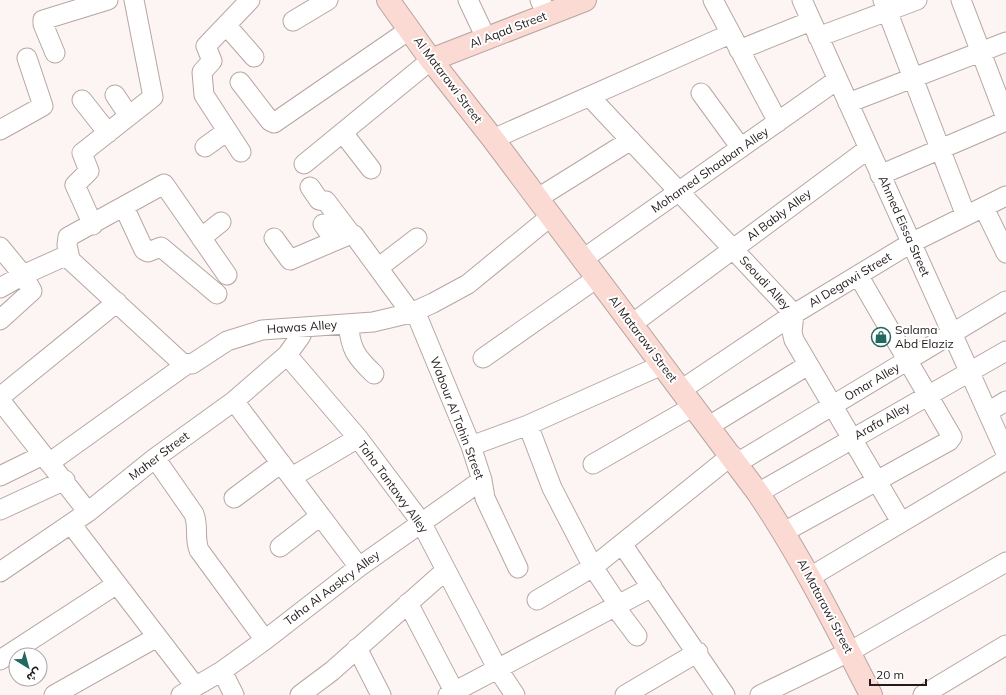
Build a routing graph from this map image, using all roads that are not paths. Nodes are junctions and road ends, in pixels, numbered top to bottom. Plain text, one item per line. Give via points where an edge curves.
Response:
1 (108, 0) edge
2 (134, 0) edge
3 (250, 0) edge
4 (328, 0) edge
5 (388, 0) edge
6 (468, 0) edge
7 (585, 0) edge
8 (713, 0) edge
9 (802, 0) edge
10 (917, 0) edge
11 (961, 0) edge
12 (885, 6) edge
13 (544, 7) edge
14 (293, 21) dead end
15 (226, 25) junction
16 (814, 29) junction
17 (409, 30) junction
18 (486, 38) junction
19 (734, 42) junction
20 (1006, 42) edge
21 (981, 52) junction
22 (55, 53) dead end
23 (254, 57) dead end
24 (27, 58) dead end
25 (431, 60) junction
26 (913, 78) junction
27 (837, 80) junction
28 (240, 82) dead end
29 (701, 93) dead end
30 (115, 95) dead end
31 (590, 97) junction
32 (82, 100) dead end
33 (848, 103) junction
34 (129, 116) junction
35 (1006, 118) edge
36 (1006, 121) edge
37 (778, 122) junction
38 (0, 130) edge
39 (227, 131) junction
40 (108, 132) junction
41 (343, 133) junction
42 (493, 139) junction
43 (631, 140) junction
44 (205, 148) dead end
45 (740, 148) junction
46 (868, 149) junction
47 (940, 149) junction
48 (241, 152) dead end
49 (304, 164) dead end
50 (371, 169) dead end
51 (880, 175) junction
52 (310, 188) dead end
53 (679, 192) junction
54 (1006, 196) edge
55 (538, 198) junction
56 (124, 207) junction
57 (984, 208) junction
58 (551, 216) junction
59 (966, 216) junction
60 (221, 222) dead end
61 (323, 224) dead end
62 (93, 225) junction
63 (201, 238) junction
64 (274, 238) dead end
65 (343, 238) junction
66 (417, 238) dead end
67 (911, 243) junction
68 (0, 247) edge
69 (733, 249) junction
70 (1006, 253) edge
71 (70, 259) junction
72 (583, 259) junction
73 (378, 268) junction
74 (23, 275) junction
75 (227, 275) dead end
76 (858, 275) junction
77 (597, 278) junction
78 (0, 288) edge
79 (217, 294) dead end
80 (1006, 301) edge
81 (117, 302) junction
82 (413, 312) junction
83 (794, 314) junction
84 (0, 320) edge
85 (348, 324) junction
86 (632, 324) junction
87 (304, 327) junction
88 (952, 334) junction
89 (1006, 350) edge
90 (287, 355) junction
91 (483, 358) dead end
92 (908, 360) junction
93 (187, 364) junction
94 (662, 364) junction
95 (808, 365) junction
96 (969, 372) junction
97 (374, 374) dead end
98 (928, 395) junction
99 (0, 397) edge
100 (687, 398) junction
101 (0, 400) edge
102 (234, 401) junction
103 (1006, 401) edge
104 (833, 406) junction
105 (988, 412) junction
106 (528, 425) junction
107 (709, 426) junction
108 (358, 438) junction
109 (852, 439) junction
110 (470, 446) junction
111 (1006, 453) edge
112 (156, 458) junction
113 (46, 459) junction
114 (734, 459) junction
115 (1006, 460) edge
116 (593, 464) dead end
117 (287, 470) junction
118 (0, 476) edge
119 (64, 480) junction
120 (482, 480) junction
121 (877, 481) junction
122 (758, 493) junction
123 (234, 498) dead end
124 (0, 510) edge
125 (88, 512) junction
126 (320, 516) junction
127 (421, 522) junction
128 (901, 522) junction
129 (71, 524) junction
130 (784, 532) junction
131 (622, 544) junction
132 (280, 547) dead end
133 (1006, 562) edge
134 (359, 567) junction
135 (593, 567) junction
136 (518, 568) dead end
137 (446, 570) junction
138 (0, 572) edge
139 (810, 577) junction
140 (117, 584) junction
141 (652, 587) junction
142 (537, 600) dead end
143 (408, 603) junction
144 (617, 607) junction
145 (637, 636) dead end
146 (157, 637) junction
147 (265, 640) junction
148 (1006, 645) edge
149 (357, 648) junction
150 (698, 652) junction
151 (849, 652) junction
152 (0, 660) edge
153 (498, 668) junction
154 (222, 671) junction
155 (188, 691) edge
156 (453, 694) edge
157 (54, 695) edge
158 (234, 695) edge
159 (300, 695) edge
160 (381, 695) edge
161 (515, 695) edge
162 (625, 695) edge
163 (725, 695) edge
164 (760, 695) edge
165 (871, 695) edge
166 (923, 695) edge

1 - 22 street via 43,20
2 - 34 street via 154,92 150,100
3 - 15 street
4 - 14 street
5 - 17 street, Al Matarawi Street
6 - 18 street
7 - 13 street, Al Aqad Street
8 - 19 street
9 - 16 street, Ahmed Eissa Street
10 - 12 street
11 - 21 street
12 - 16 street
12 - 26 street
13 - 18 street, Al Aqad Street
15 - 23 street
15 - 39 street via 206,46 212,61 202,72 203,92
16 - 19 street
16 - 27 street, Ahmed Eissa Street
17 - 25 street, Al Matarawi Street
17 - 28 street via 274,123
18 - 25 street, Al Aqad Street
19 - 31 street
19 - 37 street
20 - 21 street
21 - 26 street
21 - 35 street
24 - 38 street via 43,106
25 - 41 street
25 - 42 street, Al Matarawi Street
26 - 33 street
26 - 47 street
27 - 33 street, Ahmed Eissa Street
27 - 37 street, Mohamed Shaaban Alley
29 - 45 street
30 - 34 street
31 - 42 street
31 - 43 street, Seoudi Alley
32 - 40 street
33 - 46 street, Ahmed Eissa Street
34 - 40 street
36 - 47 street
37 - 45 street, Mohamed Shaaban Alley
39 - 44 street
39 - 48 street
40 - 62 street via 82,153 89,171 75,185
41 - 49 street
41 - 50 street
42 - 55 street, Al Matarawi Street
43 - 53 street, Seoudi Alley
43 - 55 street
45 - 53 street, Mohamed Shaaban Alley
46 - 51 street, Ahmed Eissa Street
46 - 69 street, Al Bably Alley
47 - 51 street
47 - 59 street
51 - 67 street, Ahmed Eissa Street
52 - 65 street via 319,200 326,201
53 - 69 street, Seoudi Alley
53 - 72 street, Mohamed Shaaban Alley
54 - 57 street, Al Degawi Street
55 - 58 street, Al Matarawi Street
56 - 62 street
56 - 63 street via 164,184
56 - 79 street via 144,250 148,252 161,247
57 - 59 street, Al Degawi Street
57 - 70 street
58 - 72 street, Al Matarawi Street
58 - 82 street, Hawas Alley via 468,284
59 - 67 street, Al Degawi Street
60 - 63 street
61 - 65 street
62 - 71 street via 68,238
63 - 75 street
64 - 65 street via 290,260
65 - 73 street, Wabour Al Tahin Street via 354,235
66 - 73 street
67 - 76 street, Al Degawi Street
67 - 88 street, Ahmed Eissa Street
68 - 74 street
69 - 83 street, Seoudi Alley
69 - 86 street, Al Bably Alley
71 - 74 street via 63,257
71 - 81 street
72 - 77 street, Al Matarawi Street
73 - 82 street, Wabour Al Tahin Street
74 - 78 street
74 - 84 street via 32,293
76 - 83 street, Al Degawi Street
76 - 92 street
77 - 86 street, Al Matarawi Street
77 - 91 street
80 - 88 street, Omar Alley
81 - 93 street via 182,363
81 - 99 street
82 - 85 street, Hawas Alley via 394,318
82 - 110 street, Wabour Al Tahin Street
83 - 95 street, Seoudi Alley via 792,336
83 - 100 street, Al Degawi Street
85 - 87 street, Hawas Alley
85 - 97 street via 351,343 359,360
86 - 94 street, Al Matarawi Street
87 - 90 street, Maher Street
87 - 93 street, Hawas Alley via 262,330 243,335 227,341 197,362
88 - 92 street, Omar Alley
88 - 96 street, Ahmed Eissa Street
89 - 96 street, Arafa Alley
90 - 102 street, Maher Street
90 - 108 street, Taha Tantawy Alley
92 - 98 street
92 - 104 street, Omar Alley
93 - 113 street, Hawas Alley
94 - 100 street, Al Matarawi Street
94 - 106 street
95 - 104 street, Seoudi Alley
95 - 107 street
96 - 98 street, Arafa Alley
96 - 105 street, Ahmed Eissa Street
98 - 109 street, Arafa Alley
98 - 121 street via 951,434 951,439
100 - 107 street, Al Matarawi Street
100 - 116 street, Al Degawi Street
101 - 113 street
102 - 112 street, Maher Street
102 - 117 street
103 - 105 street
104 - 109 street, Seoudi Alley
104 - 114 street, Omar Alley
105 - 111 street, Ahmed Eissa Street
106 - 110 street
106 - 135 street via 552,488
107 - 114 street, Al Matarawi Street
108 - 117 street
108 - 127 street, Taha Tantawy Alley
109 - 121 street, Seoudi Alley
109 - 122 street, Arafa Alley
110 - 120 street, Wabour Al Tahin Street
112 - 125 street, Maher Street
112 - 147 street via 194,514 199,550
113 - 118 street, Hawas Alley
113 - 119 street
114 - 122 street, Al Matarawi Street
114 - 131 street, Omar Alley
115 - 128 street
117 - 123 street
117 - 126 street
119 - 124 street
119 - 125 street
120 - 127 street, Taha Al Aaskry Alley
120 - 136 street, Wabour Al Tahin Street via 485,498
121 - 128 street, Seoudi Alley
121 - 130 street
122 - 130 street, Al Matarawi Street
125 - 129 street, Maher Street
126 - 132 street
126 - 134 street
127 - 134 street, Taha Al Aaskry Alley
127 - 137 street, Taha Tantawy Alley
128 - 139 street
129 - 138 street, Maher Street
129 - 140 street
130 - 139 street, Al Matarawi Street
131 - 135 street, Omar Alley
131 - 141 street
133 - 151 street
134 - 147 street, Taha Al Aaskry Alley
135 - 142 street, Omar Alley
135 - 144 street
137 - 143 street
137 - 153 street, Taha Tantawy Alley
139 - 151 street, Al Matarawi Street
140 - 146 street
140 - 152 street
141 - 144 street
141 - 150 street
143 - 149 street
143 - 156 street
144 - 145 street
144 - 153 street
146 - 155 street
146 - 157 street
147 - 154 street, Taha Al Aaskry Alley
148 - 166 street
149 - 159 street
149 - 160 street
150 - 162 street
150 - 163 street
151 - 164 street
151 - 165 street, Al Matarawi Street
153 - 156 street
153 - 161 street, Taha Tantawy Alley
154 - 155 street, Taha Al Aaskry Alley
154 - 158 street

